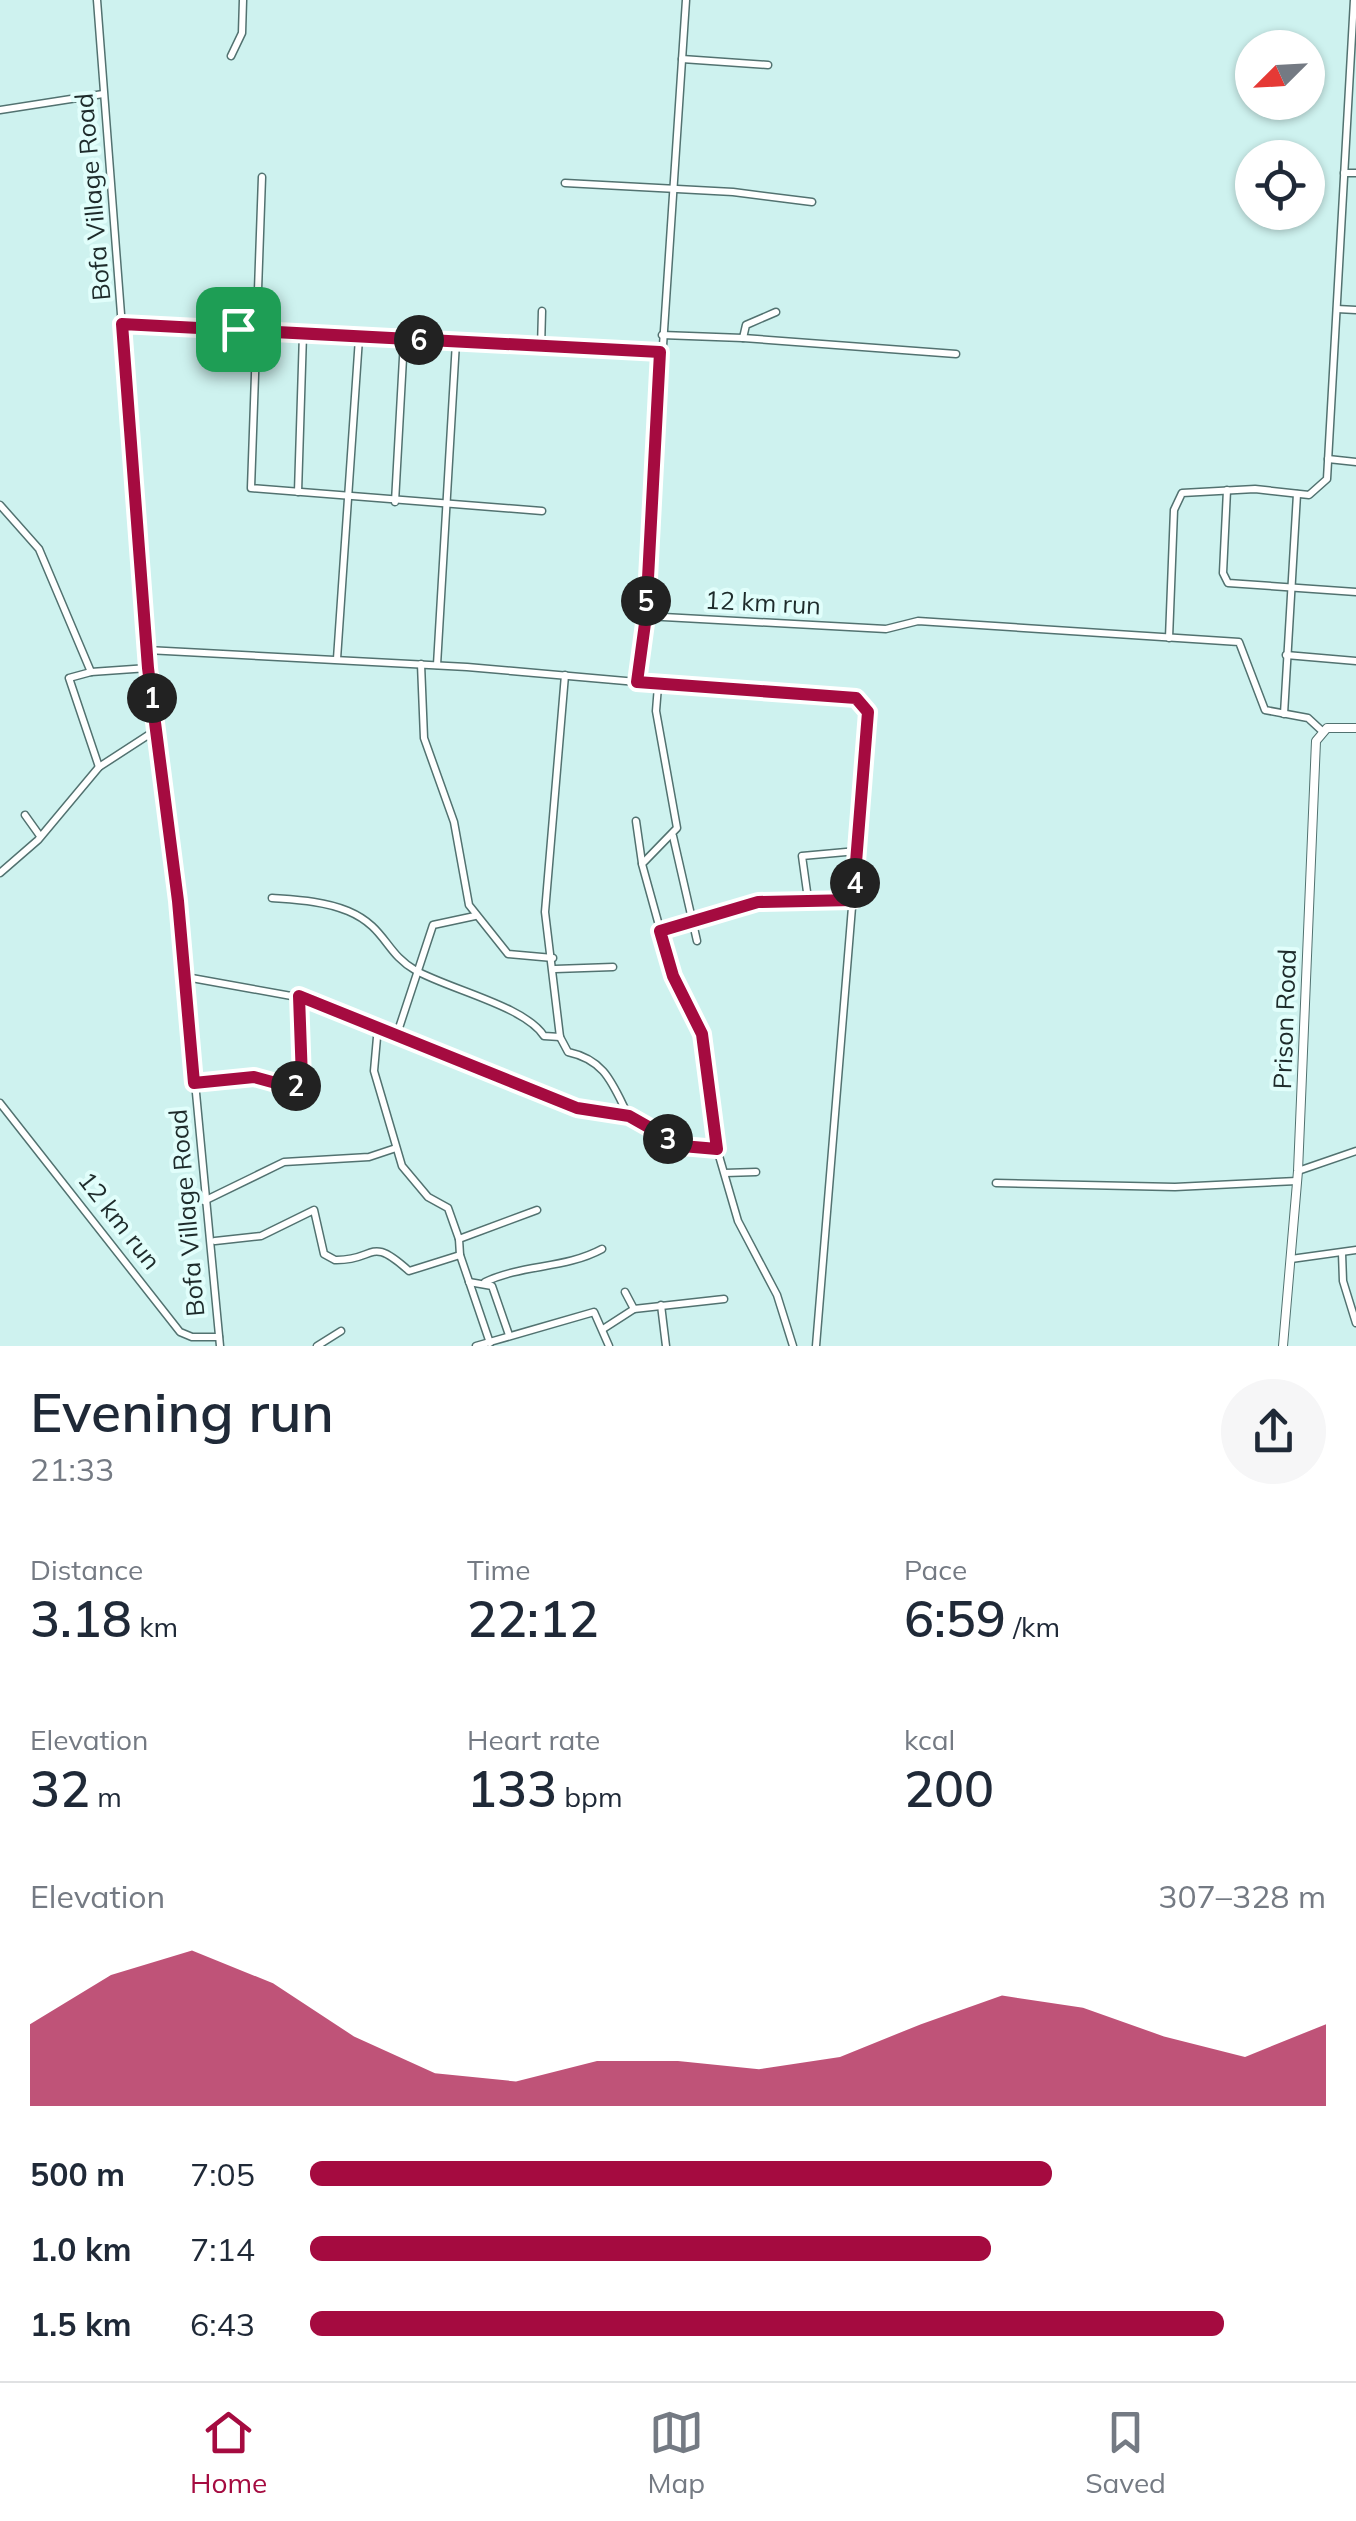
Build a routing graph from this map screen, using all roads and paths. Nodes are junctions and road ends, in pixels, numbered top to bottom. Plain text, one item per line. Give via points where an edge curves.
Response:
1 (97, 0) edge
2 (243, 0) edge
3 (686, 0) edge
4 (1354, 0) edge
5 (231, 56) dead end
6 (682, 59) junction
7 (768, 66) dead end
8 (104, 94) junction
9 (0, 110) edge
10 (1356, 172) edge
11 (1344, 173) junction
12 (262, 177) dead end
13 (565, 183) dead end
14 (672, 188) junction
15 (812, 202) dead end
16 (1337, 309) junction
17 (1356, 310) edge
18 (542, 312) dead end
19 (776, 312) dead end
20 (122, 324) junction
21 (253, 330) junction
22 (304, 334) junction
23 (662, 335) junction
24 (359, 338) junction
25 (743, 338) junction
26 (404, 340) junction
27 (456, 342) junction
28 (541, 348) junction
29 (660, 352) junction
30 (956, 354) dead end
31 (1328, 459) junction
32 (1356, 462) edge
33 (1228, 490) junction
34 (298, 492) junction
35 (1296, 494) junction
36 (348, 497) junction
37 (395, 502) junction
38 (447, 505) junction
39 (0, 506) edge
40 (542, 511) dead end
41 (1290, 590) junction
42 (1356, 592) edge
43 (646, 616) junction
44 (1169, 638) junction
45 (147, 650) junction
46 (1286, 655) junction
47 (337, 659) junction
48 (1356, 661) edge
49 (422, 664) junction
50 (437, 665) junction
51 (148, 668) junction
52 (91, 672) junction
53 (564, 676) junction
54 (637, 682) junction
55 (658, 686) junction
56 (1284, 714) junction
57 (1356, 728) edge
58 (156, 730) junction
59 (1322, 730) junction
60 (99, 767) junction
61 (26, 815) dead end
62 (636, 821) dead end
63 (40, 836) junction
64 (673, 836) junction
65 (857, 851) junction
66 (642, 864) junction
67 (0, 873) edge
68 (272, 898) dead end
69 (808, 899) junction
70 (853, 900) junction
71 (475, 916) junction
72 (693, 921) junction
73 (660, 931) junction
74 (698, 941) dead end
75 (553, 958) junction
76 (613, 966) dead end
77 (555, 969) junction
78 (418, 972) junction
79 (186, 977) junction
80 (299, 996) junction
81 (378, 1026) junction
82 (397, 1034) junction
83 (560, 1037) junction
84 (194, 1083) junction
85 (0, 1103) edge
86 (629, 1116) junction
87 (396, 1148) junction
88 (717, 1149) junction
89 (1356, 1150) edge
90 (756, 1172) dead end
91 (725, 1173) junction
92 (1298, 1176) junction
93 (996, 1183) dead end
94 (204, 1201) junction
95 (537, 1210) dead end
96 (460, 1239) junction
97 (215, 1241) dead end
98 (602, 1250) dead end
99 (1356, 1250) edge
100 (1342, 1254) junction
101 (460, 1256) junction
102 (1291, 1259) junction
103 (469, 1282) junction
104 (485, 1282) junction
105 (625, 1292) dead end
106 (724, 1299) dead end
107 (662, 1305) junction
108 (634, 1309) junction
109 (1356, 1322) edge
110 (604, 1329) junction
111 (340, 1331) dead end
112 (509, 1335) junction
113 (219, 1341) edge
114 (490, 1343) junction
115 (317, 1346) edge
116 (476, 1346) edge
117 (609, 1346) edge
118 (666, 1346) edge
119 (793, 1346) edge
120 (816, 1346) edge
121 (1283, 1346) edge

1 - 8 street, Bofa Village Road
2 - 5 street via 242,33
3 - 6 street
4 - 11 street
6 - 7 street
6 - 14 street
8 - 9 street
8 - 20 street, Bofa Village Road
10 - 11 street
11 - 16 street
12 - 21 street
13 - 14 street
14 - 15 street
14 - 23 street
16 - 17 street
16 - 31 street
18 - 28 street
19 - 25 street via 746,325
20 - 21 street
20 - 45 street, Bofa Village Road
21 - 22 street
21 - 34 street via 251,488
22 - 24 street
22 - 34 street
23 - 25 street
23 - 29 street
24 - 26 street
24 - 36 street
25 - 30 street
26 - 27 street
26 - 37 street
27 - 28 street
27 - 38 street
28 - 29 street
29 - 43 street
31 - 32 street
31 - 35 street via 1321,488
33 - 35 street
33 - 41 street via 1225,580
33 - 44 street via 1188,490 1176,500
34 - 36 street
35 - 41 street
36 - 37 street
36 - 47 street
37 - 38 street
38 - 40 street
38 - 50 street
39 - 52 street via 39,549
41 - 42 street
41 - 46 street
43 - 44 street, 12 km run via 886,629 918,621
43 - 54 street
44 - 56 street, 12 km run via 1238,642 1266,710
45 - 47 street
45 - 51 street, Bofa Village Road
46 - 48 street
46 - 56 street
47 - 49 street
49 - 50 street
49 - 71 street via 424,738 454,822
50 - 53 street
51 - 52 street
51 - 58 street, Bofa Village Road
52 - 60 street via 70,678
53 - 54 street
53 - 75 street via 544,912
54 - 55 street
55 - 64 street
55 - 65 street via 806,693 862,703 868,712
56 - 59 street, 12 km run via 1308,718
57 - 59 street
58 - 60 street
58 - 79 street, Bofa Village Road
59 - 92 street, Prison Road via 1313,772
60 - 63 street
61 - 63 street
62 - 66 street
63 - 67 street
64 - 66 street
64 - 72 street
65 - 69 street via 802,856
65 - 70 street
66 - 73 street
68 - 78 street via 324,902 364,918
69 - 70 street
69 - 72 street via 758,902
70 - 120 street
71 - 75 street via 508,954
71 - 78 street via 433,925
72 - 73 street
72 - 74 street
73 - 88 street via 702,1034
75 - 77 street
76 - 77 street
77 - 83 street
78 - 82 street
78 - 83 street via 526,1018 544,1036
79 - 80 street
79 - 84 street, Bofa Village Road
80 - 81 street
80 - 84 street via 302,1079 294,1088 254,1077
81 - 82 street
81 - 87 street via 374,1071
82 - 86 street via 577,1108
83 - 86 street via 568,1052 604,1068
84 - 94 street, Bofa Village Road
85 - 113 street, 12 km run via 180,1332
86 - 88 street via 682,1146
87 - 94 street via 369,1157 284,1162
87 - 96 street via 407,1177 448,1208
88 - 91 street
89 - 92 street
90 - 91 street
91 - 119 street via 738,1221 777,1294
92 - 93 street via 1174,1187
92 - 102 street, Prison Road
94 - 113 street, Bofa Village Road
95 - 96 street
96 - 101 street
97 - 101 street via 261,1236 314,1210 324,1254 335,1260 380,1250 409,1271
98 - 104 street
99 - 100 street
100 - 102 street
100 - 109 street
101 - 103 street
102 - 121 street, Prison Road
103 - 104 street
103 - 114 street
104 - 112 street
105 - 108 street
106 - 107 street
107 - 108 street
107 - 118 street
108 - 110 street
110 - 112 street via 599,1316 584,1313
110 - 117 street
111 - 115 street
112 - 114 street
114 - 116 street

